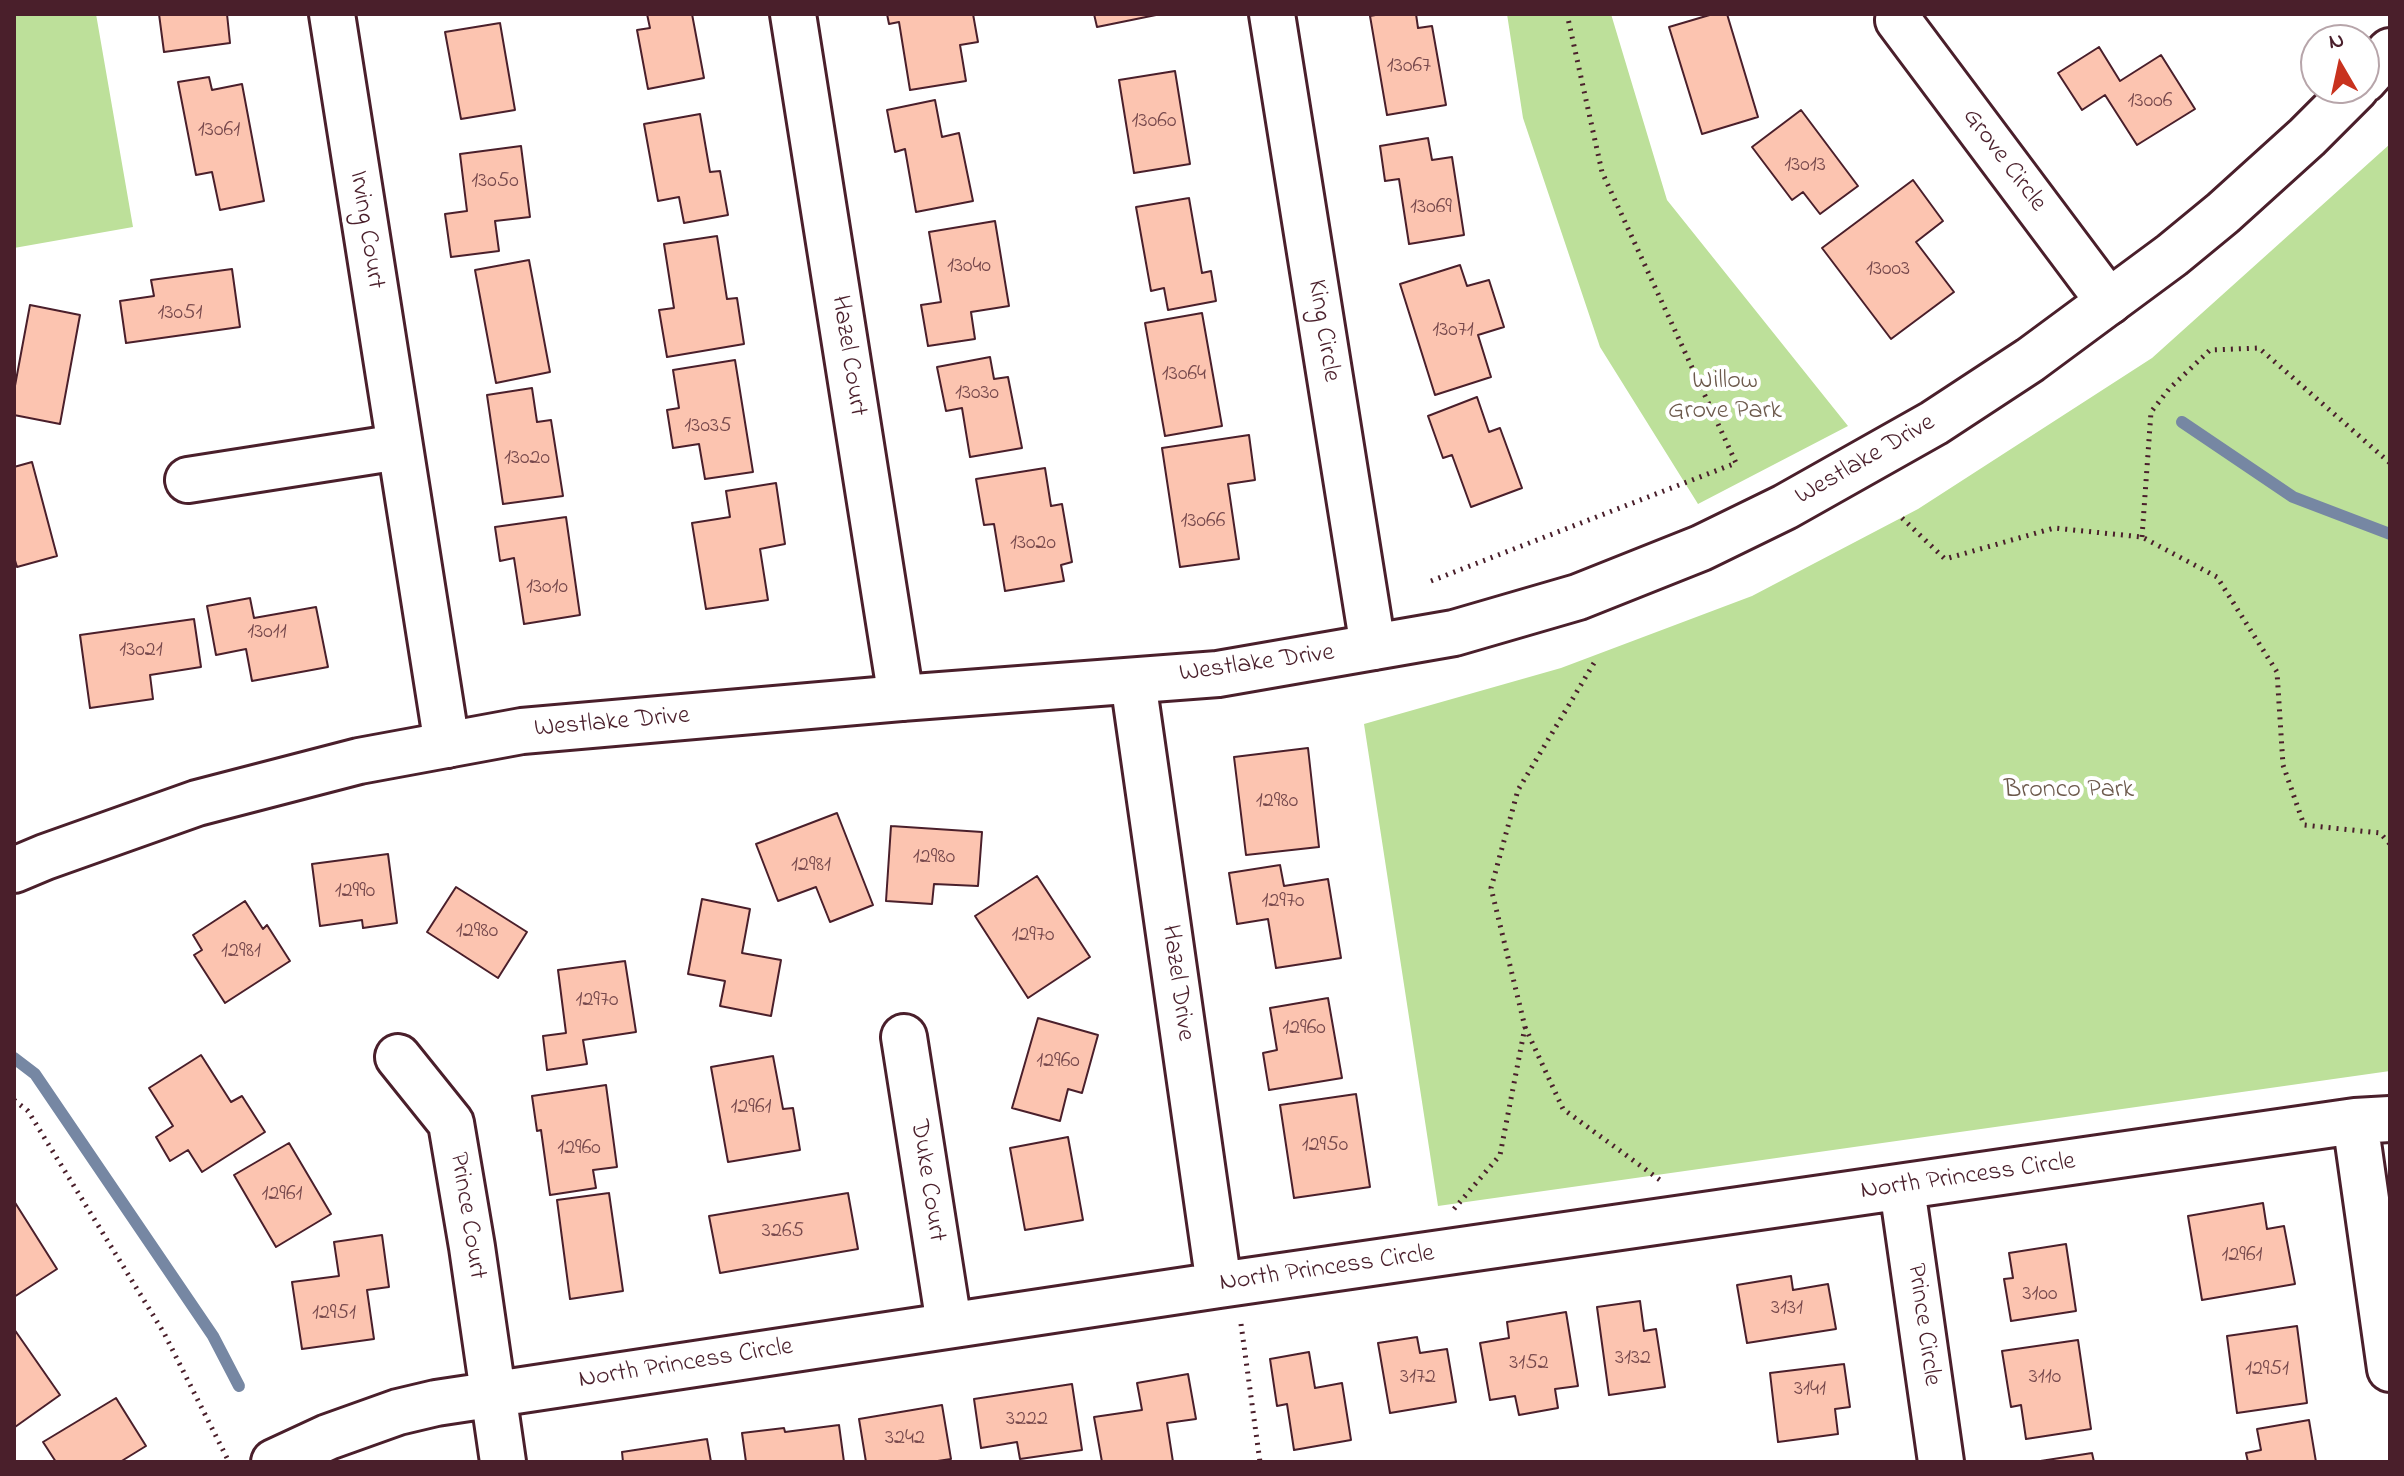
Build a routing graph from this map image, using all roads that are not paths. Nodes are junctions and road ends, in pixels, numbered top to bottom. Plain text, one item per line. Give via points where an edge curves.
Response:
1 (332, 14) edge
2 (793, 14) edge
3 (1272, 14) edge
4 (1898, 20) dead end
5 (2340, 104) edge
6 (2109, 302) junction
7 (399, 447) junction
8 (188, 480) dead end
9 (1373, 647) junction
10 (1133, 681) junction
11 (901, 698) junction
12 (447, 745) junction
13 (14, 870) edge
14 (904, 1037) dead end
15 (398, 1057) dead end
16 (2372, 1120) edge
17 (1902, 1188) junction
18 (1219, 1285) junction
19 (949, 1324) junction
20 (2390, 1369) edge
21 (492, 1394) junction
22 (274, 1462) edge
23 (503, 1462) edge
24 (1941, 1462) edge

1 - 7 street, Irving Court
2 - 11 street, Hazel Court
3 - 9 street, King Circle
4 - 6 street, Grove Circle
5 - 6 street, Westlake Drive via 2223,213
6 - 9 street, Westlake Drive via 1934,423 1701,548 1578,597 1454,633
7 - 8 street
7 - 12 street, Irving Court
9 - 10 street, Westlake Drive via 1218,674
10 - 11 street, Westlake Drive
10 - 18 street, Hazel Drive
11 - 12 street, Westlake Drive via 522,731
12 - 13 street, Westlake Drive via 359,761 197,803
14 - 19 street, Duke Court
15 - 21 street, Prince Court via 451,1123
16 - 17 street, North Princess Circle
16 - 20 street
17 - 18 street, North Princess Circle
17 - 24 street, Prince Circle
18 - 19 street, North Princess Circle
19 - 21 street, North Princess Circle
21 - 22 street, North Princess Circle via 398,1412
21 - 23 street

